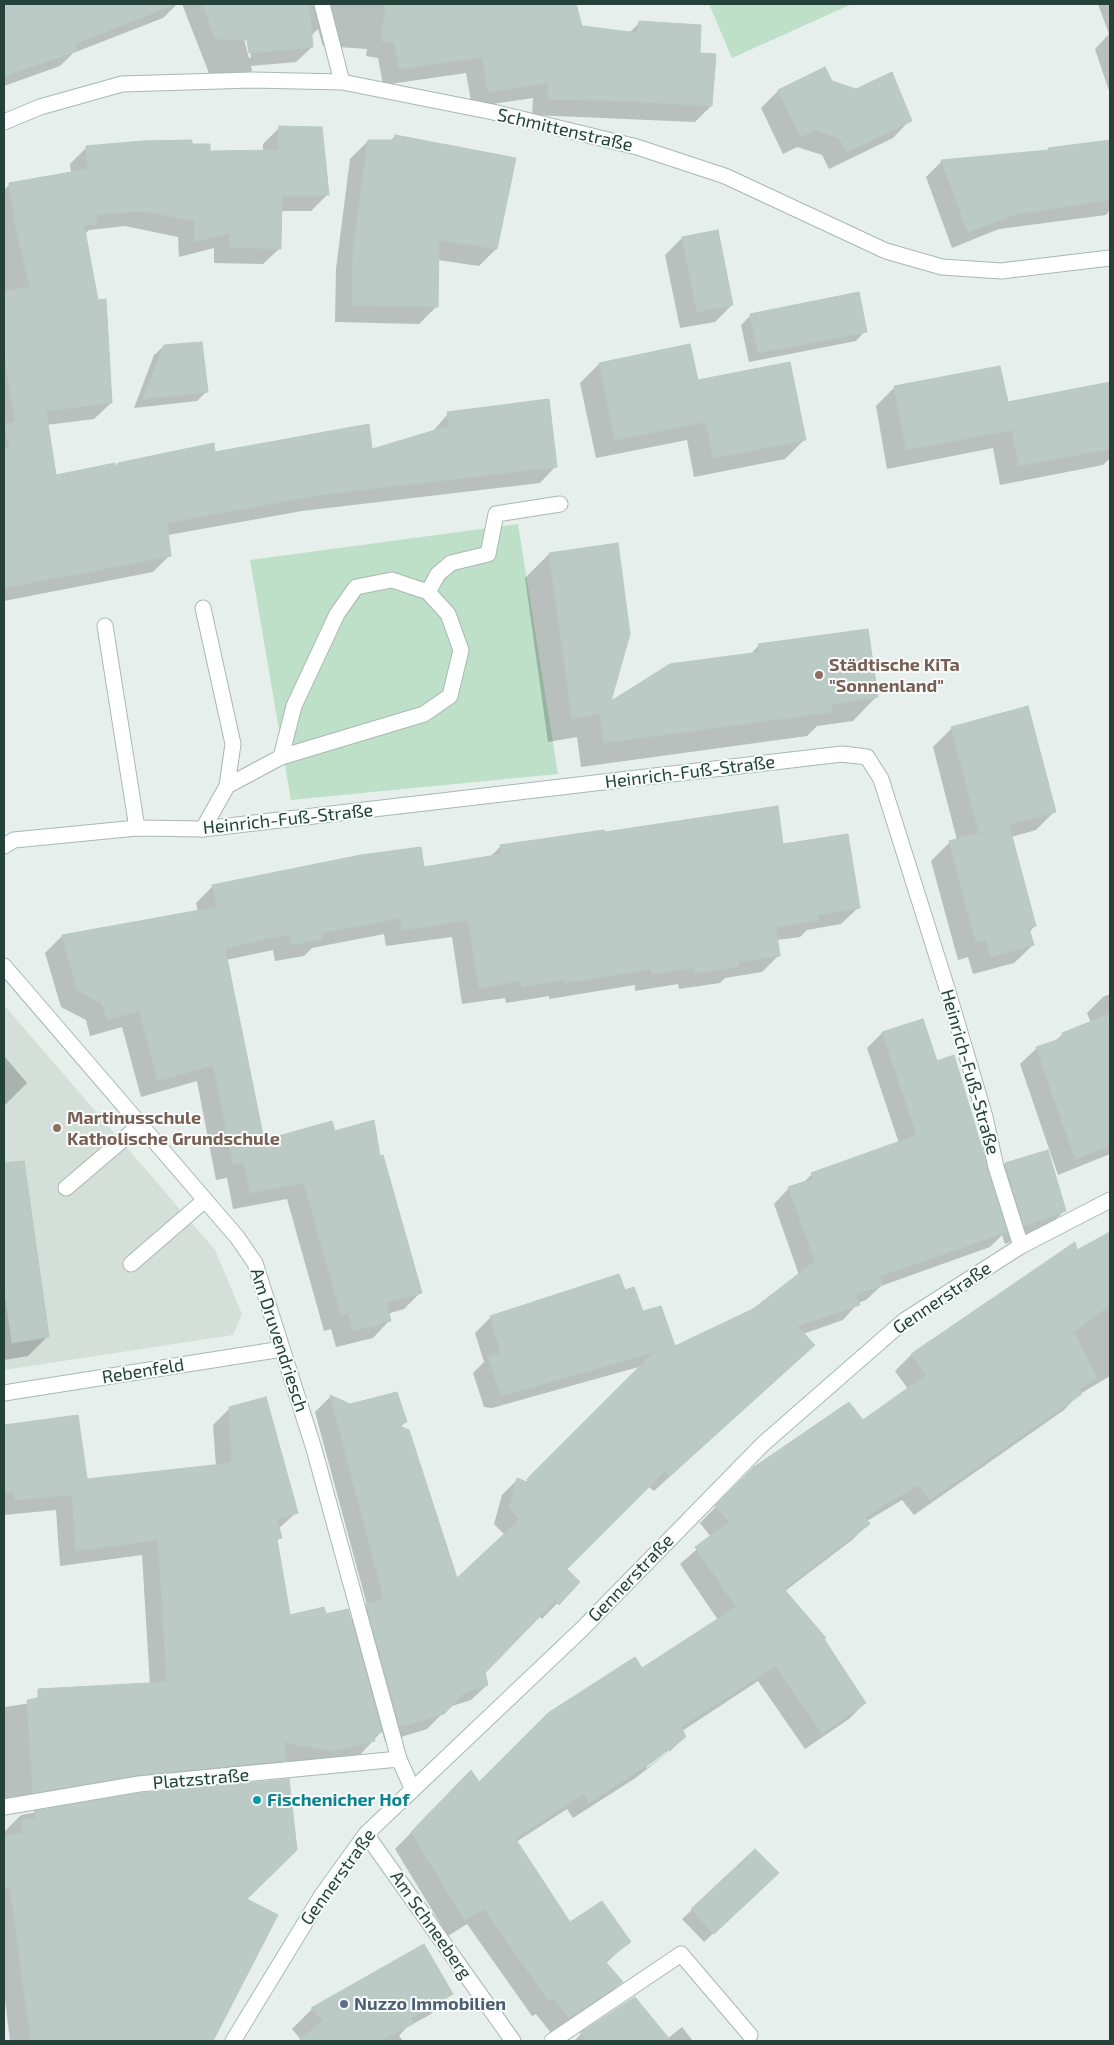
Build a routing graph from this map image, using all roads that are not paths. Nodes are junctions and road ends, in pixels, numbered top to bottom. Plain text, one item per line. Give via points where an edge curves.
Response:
1 (322, 4) edge
2 (342, 82) junction
3 (4, 122) edge
4 (1110, 258) edge
5 (560, 504) dead end
6 (428, 592) junction
7 (203, 608) dead end
8 (105, 626) dead end
9 (281, 757) junction
10 (227, 786) junction
11 (137, 828) junction
12 (203, 829) junction
13 (4, 846) edge
14 (4, 966) edge
15 (140, 1125) junction
16 (66, 1188) dead end
17 (205, 1200) junction
18 (1110, 1200) edge
19 (1021, 1246) junction
20 (131, 1264) dead end
21 (282, 1349) junction
22 (4, 1393) edge
23 (398, 1759) junction
24 (412, 1788) junction
25 (4, 1808) edge
26 (366, 1834) junction
27 (750, 2035) dead end
28 (233, 2041) edge
29 (513, 2041) edge
30 (552, 2041) edge

1 - 2 street
2 - 3 street, Schmittenstraße via 252,80 122,84 40,107
2 - 4 street, Schmittenstraße via 493,112 637,146 725,176 886,251 942,267 1001,271
5 - 6 street via 496,514 488,554 451,563 438,574
6 - 9 street via 392,580 356,587 337,614 294,706
6 - 9 street via 448,614 461,650 450,696 424,714
7 - 10 street via 233,744
8 - 11 street
9 - 10 street
10 - 12 street
11 - 12 street, Heinrich-Fuß-Straße
11 - 13 street, Heinrich-Fuß-Straße via 14,840
12 - 19 street, Heinrich-Fuß-Straße via 842,754 868,757 881,780 939,964
14 - 15 street, Am Druvendriesch
15 - 16 street
15 - 17 street, Am Druvendriesch
17 - 20 street
17 - 21 street, Am Druvendriesch via 255,1263
18 - 19 street, Gennerstraße
19 - 24 street, Gennerstraße via 905,1320 763,1444 581,1630
21 - 22 street, Rebenfeld
21 - 23 street, Am Druvendriesch via 314,1449
23 - 24 street, Am Druvendriesch
23 - 25 street, Platzstraße via 139,1784
24 - 26 street, Gennerstraße
26 - 28 street, Gennerstraße via 322,1894
26 - 29 street, Am Schneeberg
27 - 30 street via 681,1954

